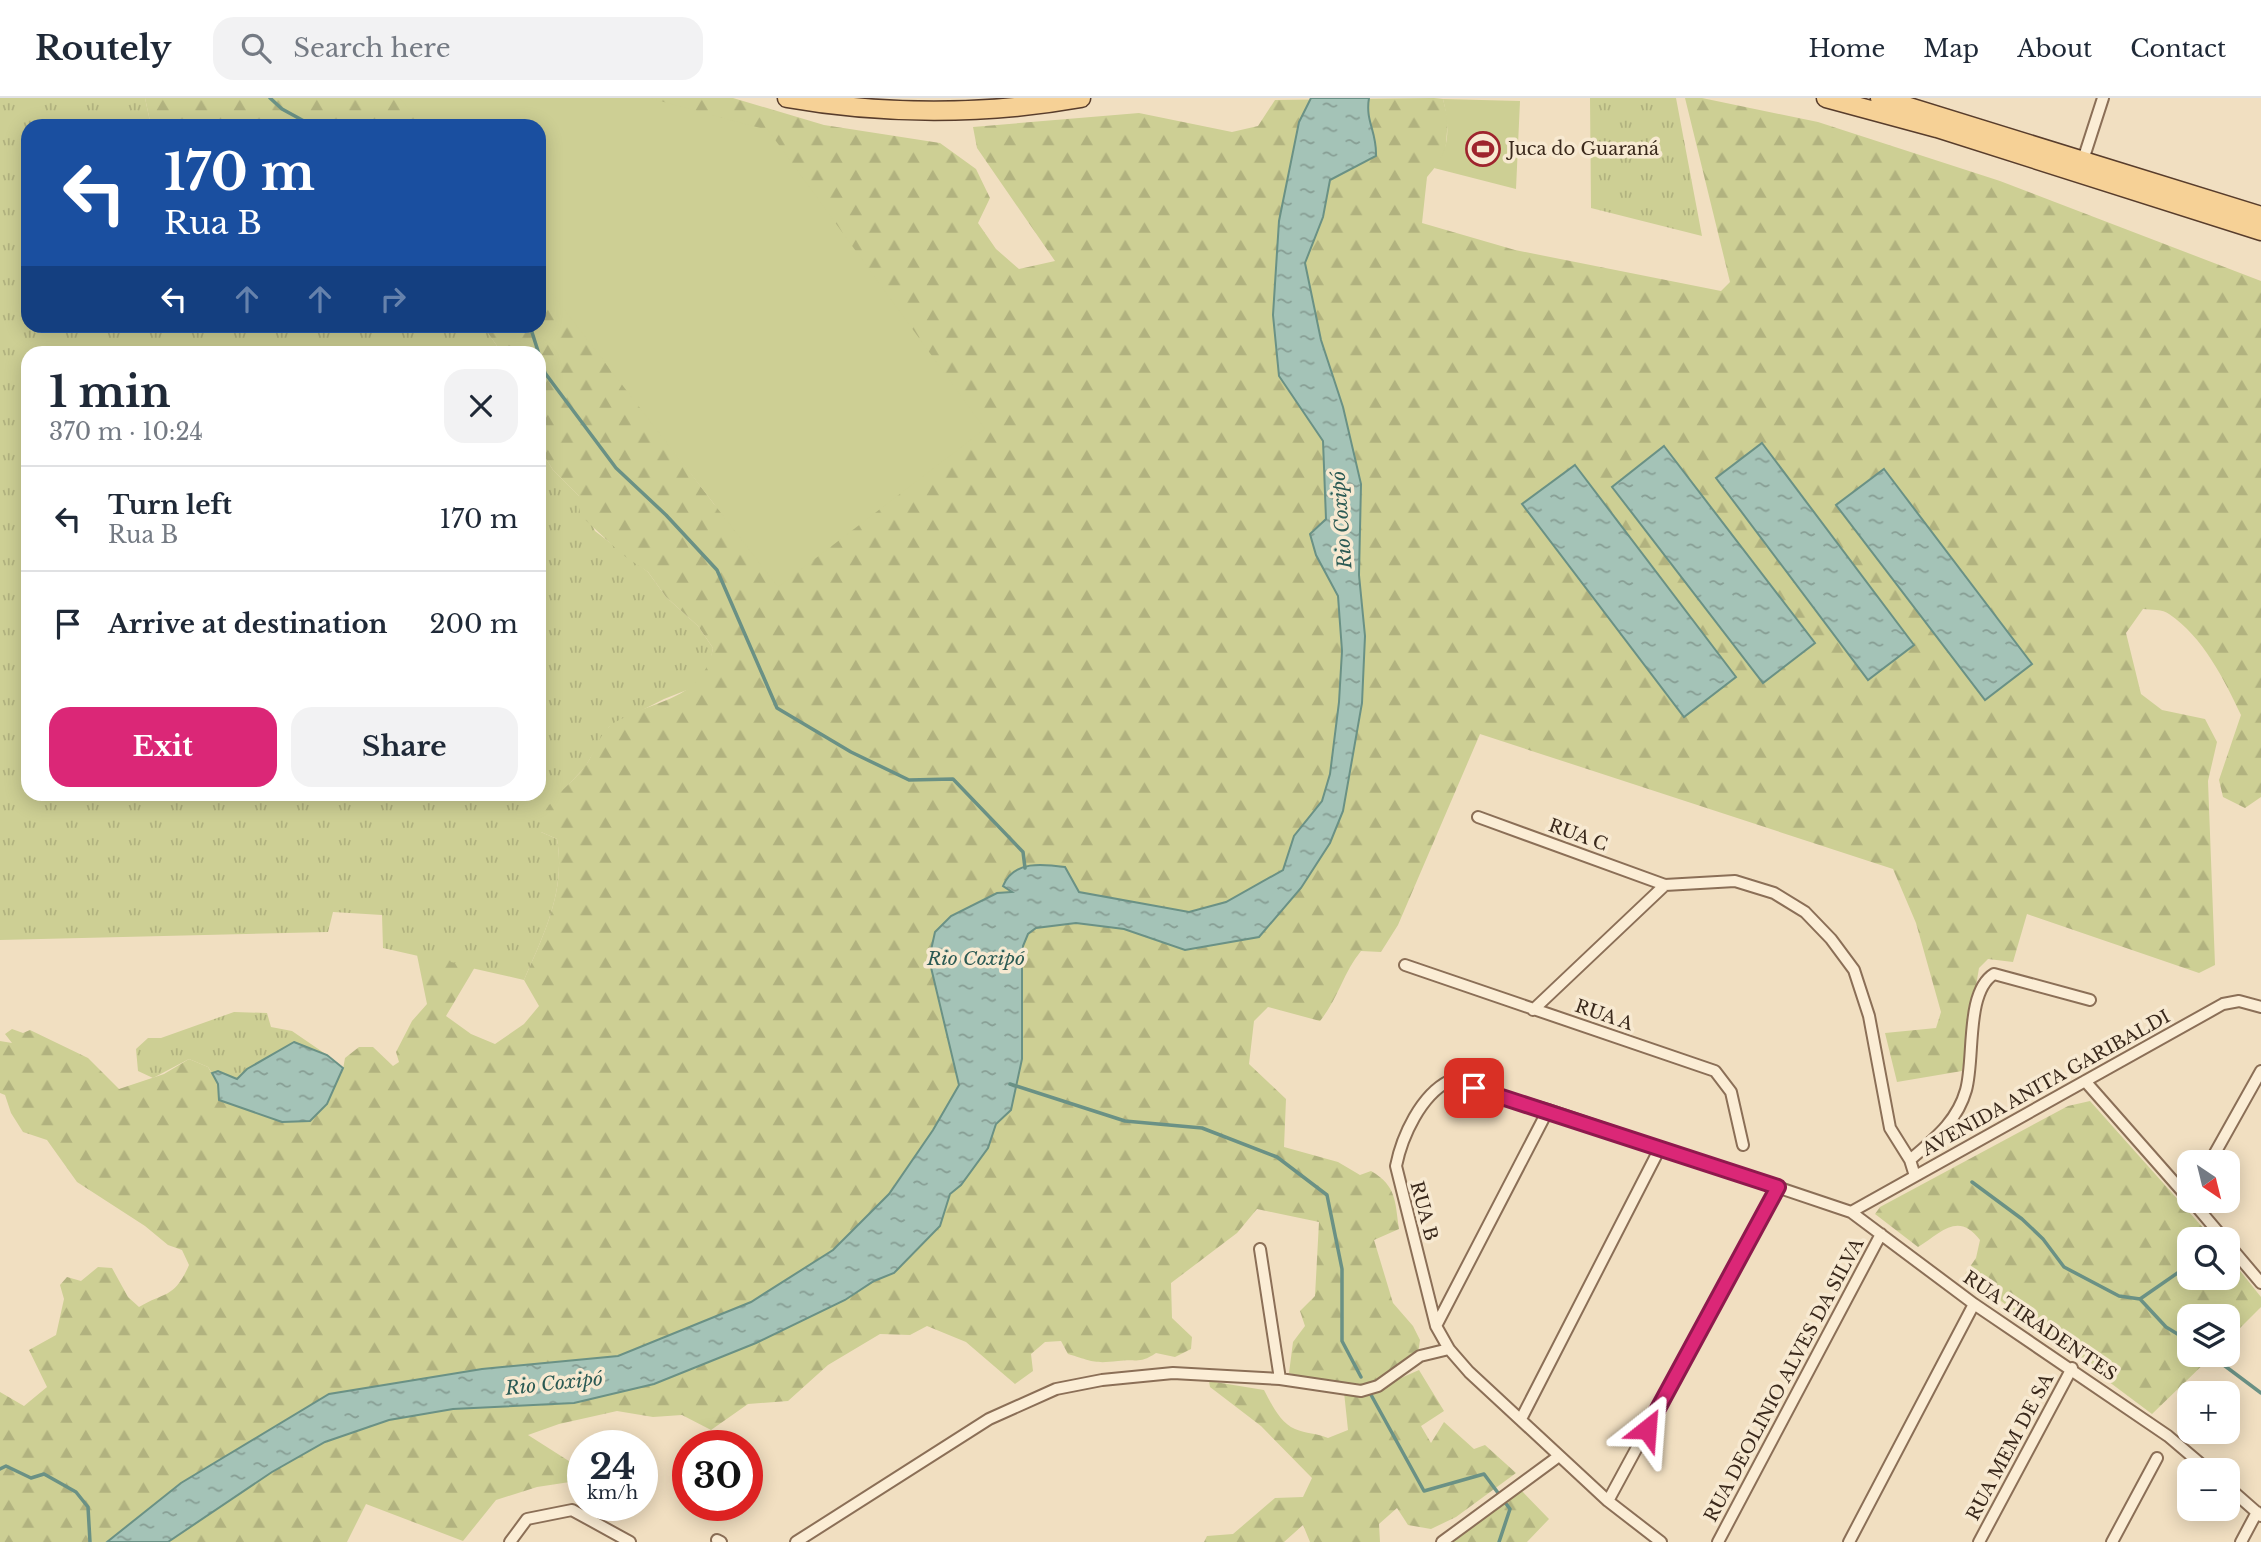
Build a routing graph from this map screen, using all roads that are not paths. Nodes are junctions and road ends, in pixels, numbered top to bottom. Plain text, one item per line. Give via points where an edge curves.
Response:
1 (787, 98) edge
2 (1081, 98) edge
3 (1826, 98) edge
4 (1880, 98) edge
5 (2103, 98) edge
6 (815, 100) edge
7 (1021, 102) edge
8 (2083, 160) junction
9 (2261, 216) edge
10 (2261, 231) edge
11 (1478, 817) dead end
12 (1665, 885) junction
13 (1405, 965) dead end
14 (2090, 1000) dead end
15 (2261, 1007) edge
16 (1533, 1010) junction
17 (2261, 1071) edge
18 (2085, 1081) junction
19 (1548, 1110) junction
20 (1743, 1145) dead end
21 (1660, 1148) junction
22 (2217, 1150) edge
23 (1910, 1160) junction
24 (1915, 1176) junction
25 (2177, 1184) edge
26 (1778, 1187) junction
27 (1851, 1212) junction
28 (2202, 1213) edge
29 (2214, 1227) edge
30 (1881, 1234) junction
31 (1260, 1249) dead end
32 (2240, 1258) edge
33 (2261, 1283) edge
34 (1974, 1304) junction
35 (1436, 1326) junction
36 (1449, 1349) junction
37 (2071, 1368) junction
38 (1280, 1379) junction
39 (1521, 1419) junction
40 (1559, 1456) junction
41 (2157, 1458) dead end
42 (2194, 1458) edge
43 (2240, 1497) edge
44 (1608, 1501) junction
45 (2259, 1514) edge
46 (510, 1542) edge
47 (629, 1542) edge
48 (796, 1542) edge
49 (1442, 1542) edge
50 (1661, 1542) edge
51 (1718, 1542) edge
52 (1849, 1542) edge
53 (1979, 1542) edge
54 (2112, 1542) edge
55 (2241, 1542) edge

1 - 6 main road
2 - 7 main road
3 - 10 main road via 1937,128
4 - 8 main road
5 - 8 street
6 - 7 main road via 916,109
8 - 9 main road
11 - 12 street, RUA C
12 - 16 street
12 - 23 street via 1735,881 1774,893 1805,912 1831,939 1854,970 1869,1016 1890,1128
13 - 16 street, RUA A
14 - 23 street via 1994,974 1983,980 1966,1090 1949,1127
15 - 18 street, AVENIDA ANITA GARIBALDI via 2239,1001 2223,1004
16 - 20 street, RUA A via 1715,1071 1731,1092
17 - 22 street
18 - 24 street, AVENIDA ANITA GARIBALDI
18 - 25 street
19 - 21 street, RUA B
19 - 35 street
19 - 35 street, RUA B via 1449,1081 1424,1101 1399,1150 1397,1177
21 - 26 street, RUA B
21 - 39 street
23 - 24 street
24 - 27 street, AVENIDA ANITA GARIBALDI
26 - 27 street, RUA B
26 - 44 street
27 - 30 street, RUA TIRADENTES
28 - 29 street
30 - 34 street, RUA TIRADENTES
30 - 51 street, RUA DEOLINIO ALVES DA SILVA
31 - 38 street
32 - 33 street
34 - 37 street, RUA TIRADENTES
34 - 52 street
35 - 36 street
36 - 38 street via 1420,1356 1378,1386 1361,1391
36 - 39 street
37 - 42 street, RUA TIRADENTES
37 - 53 street, RUA MEM DE SA
38 - 48 street via 1173,1373 1056,1388 989,1419
39 - 40 street
40 - 44 street
40 - 49 street
41 - 54 street
43 - 45 street
44 - 50 street
45 - 55 street
46 - 47 street via 527,1519 572,1510

